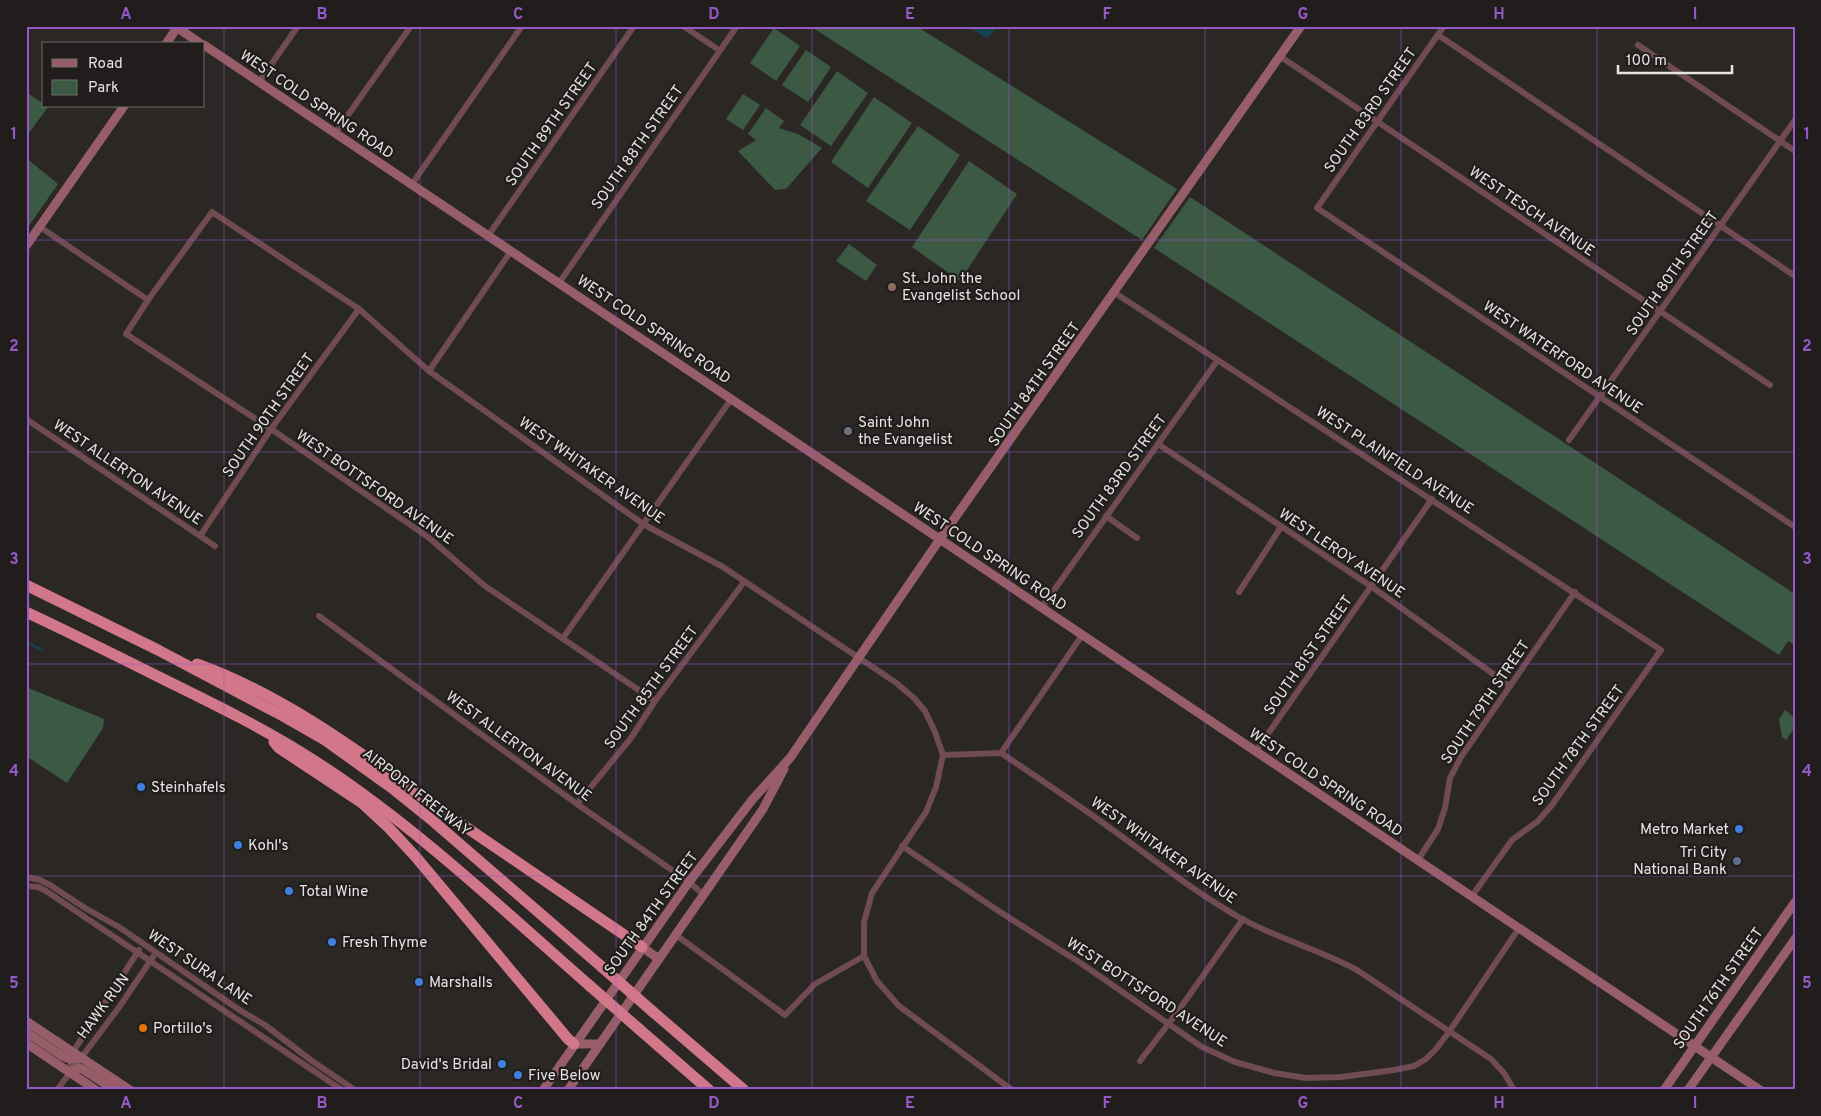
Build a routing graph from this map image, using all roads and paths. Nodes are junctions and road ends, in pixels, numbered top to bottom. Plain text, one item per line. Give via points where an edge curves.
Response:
1 (298, 26) edge
2 (410, 26) edge
3 (522, 26) edge
4 (634, 26) edge
5 (683, 26) edge
6 (737, 26) edge
7 (1301, 26) edge
8 (1444, 26) edge
9 (177, 27) edge
10 (1438, 35) junction
11 (167, 42) edge
12 (200, 42) edge
13 (205, 45) edge
14 (1638, 45) dead end
15 (719, 50) junction
16 (1281, 56) junction
17 (259, 82) junction
18 (123, 108) edge
19 (1795, 120) edge
20 (1377, 122) junction
21 (336, 132) junction
22 (1780, 141) junction
23 (1795, 150) edge
24 (412, 184) junction
25 (1317, 208) joint
26 (1720, 226) junction
27 (40, 227) junction
28 (488, 236) junction
29 (26, 246) edge
30 (511, 251) junction
31 (1795, 276) edge
32 (559, 282) junction
33 (1115, 293) junction
34 (148, 300) junction
35 (359, 309) junction
36 (1660, 311) junction
37 (1218, 361) junction
38 (429, 371) junction
39 (1770, 385) dead end
40 (1600, 397) junction
41 (732, 398) junction
42 (26, 419) edge
43 (271, 429) junction
44 (1569, 440) dead end
45 (1158, 444) junction
46 (1432, 499) junction
47 (1106, 516) junction
48 (642, 524) junction
49 (1281, 526) junction
50 (1795, 527) edge
51 (200, 536) junction
52 (1137, 538) dead end
53 (940, 539) junction
54 (216, 546) dead end
55 (744, 582) junction
56 (26, 585) edge
57 (1372, 587) junction
58 (1239, 592) dead end
59 (1575, 592) junction
60 (1042, 607) junction
61 (26, 612) edge
62 (319, 616) dead end
63 (1082, 634) junction
64 (563, 638) junction
65 (158, 650) junction
66 (1661, 650) joint
67 (859, 658) junction
68 (1510, 686) junction
69 (655, 700) junction
70 (268, 732) junction
71 (1256, 751) junction
72 (1001, 753) junction
73 (942, 755) junction
74 (790, 758) junction
75 (576, 804) junction
76 (902, 846) junction
77 (1418, 860) junction
78 (26, 877) edge
79 (689, 882) junction
80 (26, 886) edge
81 (704, 895) junction
82 (1472, 896) junction
83 (1795, 902) edge
84 (1243, 919) junction
85 (1519, 928) junction
86 (676, 935) junction
87 (1795, 938) edge
88 (143, 944) junction
89 (642, 946) junction
90 (138, 952) junction
91 (156, 953) junction
92 (864, 956) junction
93 (659, 959) junction
94 (150, 961) junction
95 (26, 1021) edge
96 (1168, 1024) junction
97 (26, 1032) edge
98 (1449, 1032) junction
99 (26, 1043) edge
100 (574, 1044) junction
101 (600, 1044) junction
102 (1694, 1046) junction
103 (71, 1055) junction
104 (82, 1058) junction
105 (1712, 1058) junction
106 (1140, 1061) dead end
107 (69, 1072) junction
108 (57, 1090) edge
109 (96, 1090) edge
110 (115, 1090) edge
111 (130, 1090) edge
112 (342, 1090) edge
113 (355, 1090) edge
114 (543, 1090) edge
115 (568, 1090) edge
116 (709, 1090) edge
117 (744, 1090) edge
118 (1012, 1090) edge
119 (1514, 1090) edge
120 (1664, 1090) edge
121 (1688, 1090) edge
122 (1760, 1090) edge

1 - 17 street
2 - 21 street
3 - 24 street
4 - 28 street, SOUTH 89TH STREET
5 - 15 street
6 - 15 street, SOUTH 88TH STREET
7 - 16 street, SOUTH 84TH STREET
8 - 10 street, SOUTH 83RD STREET
9 - 11 street
9 - 12 street, WEST COLD SPRING ROAD
10 - 20 street, SOUTH 83RD STREET
10 - 26 street
13 - 17 street, WEST COLD SPRING ROAD
14 - 22 street
15 - 32 street, SOUTH 88TH STREET
16 - 20 street, WEST TESCH AVENUE
16 - 33 street, SOUTH 84TH STREET
17 - 21 street, WEST COLD SPRING ROAD
18 - 27 street
19 - 22 street, SOUTH 80TH STREET
20 - 25 street, SOUTH 83RD STREET
20 - 36 street, WEST TESCH AVENUE
21 - 24 street, WEST COLD SPRING ROAD
22 - 23 street
22 - 26 street, SOUTH 80TH STREET
24 - 28 street, WEST COLD SPRING ROAD
25 - 40 street, WEST WATERFORD AVENUE
26 - 31 street
26 - 36 street, SOUTH 80TH STREET
27 - 29 street
27 - 34 street
28 - 30 street, WEST COLD SPRING ROAD
30 - 32 street, WEST COLD SPRING ROAD
30 - 38 street
32 - 41 street, WEST COLD SPRING ROAD
33 - 37 street, WEST PLAINFIELD AVENUE
33 - 53 street, SOUTH 84TH STREET
34 - 35 street, WEST WHITAKER AVENUE via 212,212
34 - 43 street, WEST BOTTSFORD AVENUE via 126,334
35 - 38 street, WEST WHITAKER AVENUE
35 - 43 street, SOUTH 90TH STREET
36 - 39 street, WEST TESCH AVENUE
36 - 40 street, SOUTH 80TH STREET
37 - 45 street, SOUTH 83RD STREET
37 - 46 street, WEST PLAINFIELD AVENUE
38 - 48 street, WEST WHITAKER AVENUE
40 - 44 street, SOUTH 80TH STREET
40 - 50 street, WEST WATERFORD AVENUE
41 - 48 street
41 - 53 street, WEST COLD SPRING ROAD
42 - 51 street, WEST ALLERTON AVENUE
43 - 51 street, SOUTH 90TH STREET
43 - 64 street, WEST BOTTSFORD AVENUE via 428,537 485,586
45 - 47 street, SOUTH 83RD STREET
45 - 49 street, WEST LEROY AVENUE
46 - 57 street, SOUTH 81ST STREET
46 - 59 street, WEST PLAINFIELD AVENUE
47 - 52 street
47 - 60 street, SOUTH 83RD STREET
48 - 55 street, WEST WHITAKER AVENUE via 723,567
48 - 64 street
49 - 57 street, WEST LEROY AVENUE
49 - 58 street
51 - 54 street, WEST ALLERTON AVENUE
53 - 60 street, WEST COLD SPRING ROAD
53 - 67 street, SOUTH 84TH STREET
55 - 67 street, WEST WHITAKER AVENUE
55 - 69 street, SOUTH 85TH STREET
56 - 65 highway, AIRPORT FREEWAY
57 - 68 street, WEST LEROY AVENUE
57 - 71 street, SOUTH 81ST STREET
59 - 66 street, WEST PLAINFIELD AVENUE
59 - 68 street, SOUTH 79TH STREET
60 - 63 street, WEST COLD SPRING ROAD
61 - 70 highway
62 - 75 street, WEST ALLERTON AVENUE
63 - 71 street, WEST COLD SPRING ROAD
63 - 72 street
64 - 69 street, WEST BOTTSFORD AVENUE
65 - 89 highway via 215,671 320,726
65 - 117 highway, AIRPORT FREEWAY, bridge via 283,716 362,766 433,821
66 - 82 street, SOUTH 78TH STREET via 1552,805 1512,840
67 - 73 street, WEST WHITAKER AVENUE via 914,698 925,711
67 - 74 street, SOUTH 84TH STREET
68 - 77 street, SOUTH 79TH STREET via 1460,757 1450,778 1438,829
69 - 75 street, SOUTH 85TH STREET via 631,738
70 - 100 highway via 279,748 362,803 389,828
70 - 116 highway, bridge via 344,780 410,830
71 - 77 street, WEST COLD SPRING ROAD
72 - 73 street
72 - 84 street, WEST WHITAKER AVENUE via 1188,885
73 - 76 street via 932,800
74 - 79 street, SOUTH 84TH STREET via 752,800
74 - 81 street, SOUTH 84TH STREET via 763,809
75 - 79 street, WEST ALLERTON AVENUE
76 - 92 street via 872,893 864,922
76 - 96 street, WEST BOTTSFORD AVENUE
77 - 82 street, WEST COLD SPRING ROAD
78 - 88 street, WEST SURA LANE via 50,885
79 - 81 street, WEST ALLERTON AVENUE
79 - 89 street, SOUTH 84TH STREET
80 - 90 street, WEST SURA LANE via 46,891
81 - 86 street, SOUTH 84TH STREET
82 - 85 street, WEST COLD SPRING ROAD
83 - 102 street, SOUTH 76TH STREET
84 - 96 street
84 - 98 street, WEST WHITAKER AVENUE via 1341,961
85 - 98 street
85 - 102 street, WEST COLD SPRING ROAD
86 - 92 street via 785,1015 815,984
86 - 93 street, SOUTH 84TH STREET
87 - 105 street
88 - 90 street, HAWK RUN
88 - 91 street, WEST SURA LANE
89 - 93 street
89 - 100 street, SOUTH 84TH STREET
90 - 94 street, WEST SURA LANE
90 - 103 street, HAWK RUN
91 - 94 street, HAWK RUN
91 - 113 street, WEST SURA LANE via 271,1029
92 - 118 street via 877,981 899,1006
93 - 101 street, SOUTH 84TH STREET
94 - 104 street, HAWK RUN
94 - 112 street, WEST SURA LANE
95 - 103 street
96 - 98 street, WEST BOTTSFORD AVENUE via 1202,1047 1235,1062 1306,1078 1341,1077 1414,1066 1426,1060
96 - 106 street
97 - 103 street via 64,1057
98 - 119 street, WEST WHITAKER AVENUE via 1491,1059 1504,1072
99 - 107 street
100 - 101 street
100 - 114 street, SOUTH 84TH STREET
101 - 115 street, SOUTH 84TH STREET
102 - 105 street, WEST COLD SPRING ROAD
102 - 120 street, SOUTH 76TH STREET
103 - 104 street
103 - 107 street
104 - 107 street, HAWK RUN
104 - 111 street
105 - 121 street
105 - 122 street, WEST COLD SPRING ROAD
107 - 108 street, HAWK RUN
107 - 109 street
107 - 110 street via 82,1068

